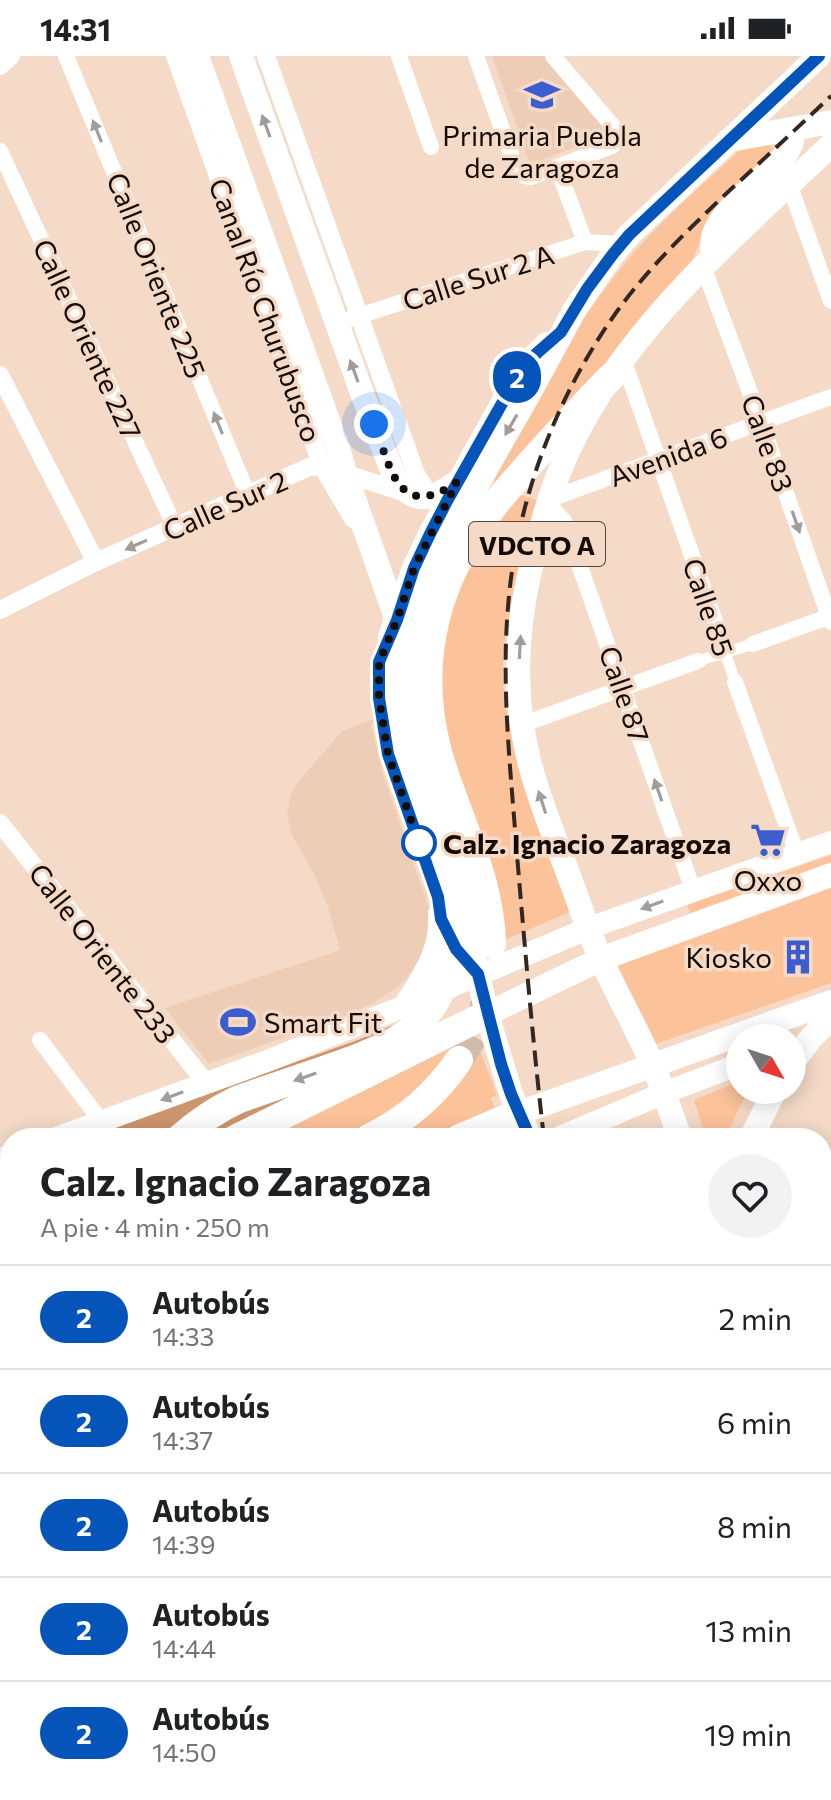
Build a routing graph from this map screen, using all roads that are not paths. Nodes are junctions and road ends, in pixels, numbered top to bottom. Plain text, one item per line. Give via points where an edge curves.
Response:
1 (11, 56) edge
2 (66, 56) edge
3 (175, 56) edge
4 (197, 56) edge
5 (241, 56) edge
6 (266, 56) edge
7 (399, 56) edge
8 (476, 56) edge
9 (553, 56) edge
10 (819, 56) edge
11 (0, 66) edge
12 (831, 122) edge
13 (791, 131) junction
14 (729, 140) junction
15 (831, 145) edge
16 (431, 147) dead end
17 (0, 151) edge
18 (557, 167) junction
19 (831, 168) edge
20 (789, 184) junction
21 (318, 239) junction
22 (585, 242) junction
23 (621, 244) junction
24 (707, 261) junction
25 (831, 301) edge
26 (348, 320) junction
27 (561, 332) junction
28 (617, 368) junction
29 (0, 375) edge
30 (831, 397) edge
31 (366, 402) junction
32 (326, 415) junction
33 (761, 422) junction
34 (658, 460) junction
35 (334, 470) junction
36 (457, 482) junction
37 (248, 495) junction
38 (418, 495) junction
39 (549, 501) junction
40 (175, 527) junction
41 (96, 562) junction
42 (0, 610) edge
43 (830, 618) edge
44 (397, 620) junction
45 (717, 627) joint
46 (753, 644) joint
47 (725, 652) junction
48 (698, 661) joint
49 (735, 682) joint
50 (623, 688) junction
51 (521, 725) junction
52 (0, 823) edge
53 (831, 842) edge
54 (797, 854) junction
55 (831, 875) edge
56 (693, 890) junction
57 (441, 919) junction
58 (589, 928) junction
59 (492, 944) dead end
60 (601, 959) junction
61 (478, 974) junction
62 (831, 1002) edge
63 (405, 1006) junction
64 (487, 1014) junction
65 (831, 1018) edge
66 (811, 1038) edge
67 (40, 1040) dead end
68 (459, 1060) tunnel mouth
69 (653, 1066) junction
70 (726, 1069) edge
71 (206, 1083) junction
72 (664, 1093) junction
73 (768, 1104) edge
74 (101, 1121) junction
75 (525, 1126) edge
76 (82, 1128) edge
77 (192, 1128) edge
78 (257, 1128) edge
79 (388, 1128) edge
80 (582, 1128) edge
81 (676, 1128) edge
82 (756, 1128) edge

1 - 11 street
37 -> 2 street, Calle Oriente 225
3 - 35 street, Canal Río Churubusco
4 - 32 main road, Canal Río Churubusco
21 -> 5 main road
6 - 21 street
7 - 16 street
8 - 18 street via 519,173 531,177
9 - 18 street via 619,139
10 - 14 main road, VDCTO A
12 - 13 main road
13 - 14 main road
13 - 24 main road via 786,154 717,227
14 - 23 main road, VDCTO A
15 - 20 main road, VDCTO A
17 - 40 street, Calle Oriente 227
18 - 22 street
19 - 20 main road
20 - 24 main road, VDCTO A
20 - 25 street
21 - 26 main road
22 - 23 street, Calle Sur 2 A
22 - 26 street, Calle Sur 2 A
23 - 27 main road, VDCTO A
24 - 28 main road, VDCTO A
24 - 33 street, Calle 83
31 -> 26 main road
26 - 38 street via 416,474
27 - 36 main road via 518,375
27 -> 61 main road, VDCTO A via 437,559 412,636 415,731 468,895
28 - 34 street, Calle 85
28 - 39 main road, VDCTO A via 571,445
28 - 59 highway via 482,521 453,569 434,620 428,677 431,718 484,884
29 - 41 street
30 - 33 street, Avenida 6
31 - 32 main road via 363,417 350,426 339,426
31 - 38 main road via 396,481
32 - 35 main road, Canal Río Churubusco
33 - 34 street, Avenida 6
33 -> 43 street, Calle 83
34 - 39 street, Avenida 6
34 - 45 street, Calle 85
35 - 37 street, Calle Sur 2 via 309,467
35 - 38 street
35 - 44 main road, Canal Río Churubusco
36 - 38 main road via 444,491
36 - 44 main road via 414,568
37 - 40 street, Calle Sur 2
39 - 50 street, Calle 87 via 564,521
51 -> 39 main road, VDCTO A via 523,613
40 -> 41 street, Calle Sur 2
41 - 42 street, Calle Sur 2
43 - 46 street
44 - 57 main road via 379,662 382,727
44 -> 77 highway via 389,671 392,717 450,901 452,954 444,984 423,1019 403,1036 237,1100
45 - 47 street, Calle 85
46 - 47 street
47 - 48 street
47 - 49 street, Calle 85
48 - 50 street
49 - 54 street, Calle 85
50 - 51 street
56 -> 50 street, Calle 87
58 -> 51 main road, VDCTO A via 541,799
52 - 71 street, Calle Oriente 233
53 - 54 main road
54 - 56 main road
55 - 60 main road
56 -> 58 main road
57 - 61 main road via 456,949
57 - 63 main road via 432,961
58 - 60 main road
58 - 61 main road
60 - 64 main road
60 - 69 main road
61 - 63 main road
61 - 64 main road
62 - 69 main road
63 - 71 main road
64 - 75 main road
64 - 78 highway
65 - 66 main road
67 - 74 street
68 - 79 highway via 428,1099
69 - 72 main road
69 - 75 main road
70 - 72 main road
71 -> 74 main road
72 - 80 main road
72 - 81 main road
73 - 82 main road
74 - 76 main road

